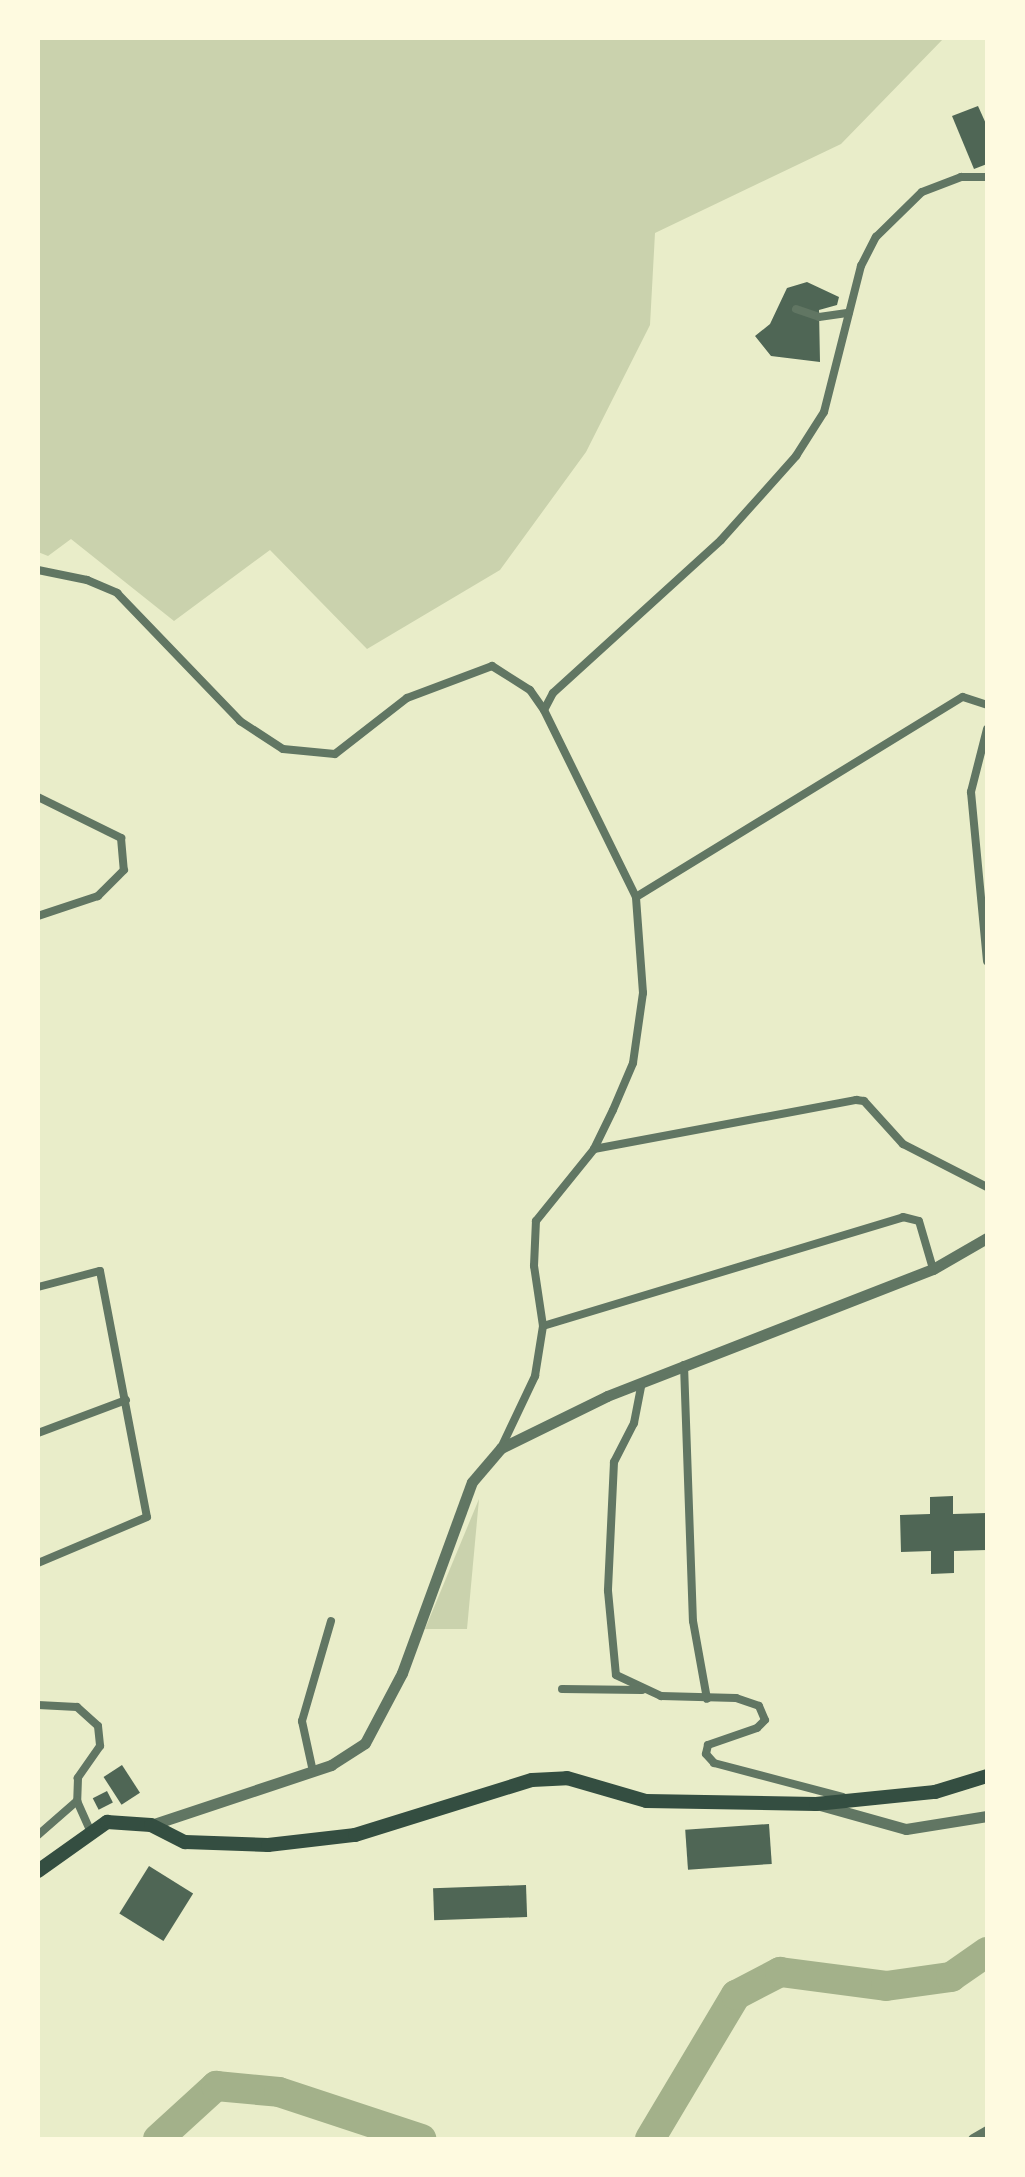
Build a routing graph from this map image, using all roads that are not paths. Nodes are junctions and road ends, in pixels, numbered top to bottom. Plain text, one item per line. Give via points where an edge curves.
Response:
1 (987, 177) edge
2 (796, 309) dead end
3 (849, 313) junction
4 (38, 570) edge
5 (987, 705) edge
6 (544, 710) junction
7 (987, 729) edge
8 (38, 797) edge
9 (636, 897) junction
10 (38, 916) edge
11 (987, 961) edge
12 (594, 1149) junction
13 (987, 1187) edge
14 (987, 1238) edge
15 (933, 1269) junction
16 (38, 1287) edge
17 (543, 1326) junction
18 (684, 1365) junction
19 (641, 1387) junction
20 (126, 1400) junction
21 (38, 1433) edge
22 (501, 1448) junction
23 (38, 1563) edge
24 (331, 1621) dead end
25 (562, 1689) dead end
26 (643, 1690) junction
27 (707, 1699) junction
28 (39, 1705) edge
29 (312, 1767) junction
30 (987, 1776) edge
31 (843, 1797) junction
32 (77, 1801) junction
33 (816, 1804) junction
34 (987, 1816) edge
35 (151, 1825) junction
36 (90, 1830) junction
37 (38, 1835) edge
38 (38, 1871) edge
39 (987, 2131) edge
40 (973, 2139) edge

1 - 3 street via 961,177 922,192 894,219 876,237 861,266
2 - 3 street via 819,317
3 - 6 street via 824,412 796,456 721,540 553,693
4 - 6 street via 87,580 117,593 240,721 283,749 335,754 407,698 492,666 530,690
5 - 9 street via 963,697
6 - 9 street
7 - 11 street via 971,792
8 - 10 street via 121,838 124,870 98,896
9 - 12 street via 643,993 633,1063
12 - 13 street via 856,1100 864,1101 903,1144
12 - 17 street via 536,1221 534,1266
14 - 15 street
15 - 17 street via 919,1221 903,1217
15 - 18 street
16 - 20 street via 100,1271
17 - 22 street via 535,1376
18 - 19 street
18 - 27 street via 693,1621
19 - 22 street via 607,1396
19 - 26 street via 634,1423 614,1462 608,1591 616,1675
20 - 21 street
20 - 23 street via 147,1517
22 - 29 street via 472,1482 402,1673 365,1743 331,1765
24 - 29 street via 302,1721
25 - 26 street
26 - 27 street
27 - 31 street via 736,1698 759,1706 765,1720 708,1745 706,1754 714,1763
28 - 32 street via 77,1707 98,1726 100,1746 78,1778
29 - 35 street
30 - 31 main road via 935,1792
31 - 33 main road
32 - 36 street
32 - 37 street
33 - 34 street via 906,1829
33 - 35 main road via 646,1801 567,1778 532,1780 355,1835 312,1840 185,1842
35 - 36 main road via 107,1822
36 - 38 main road
39 - 40 street

